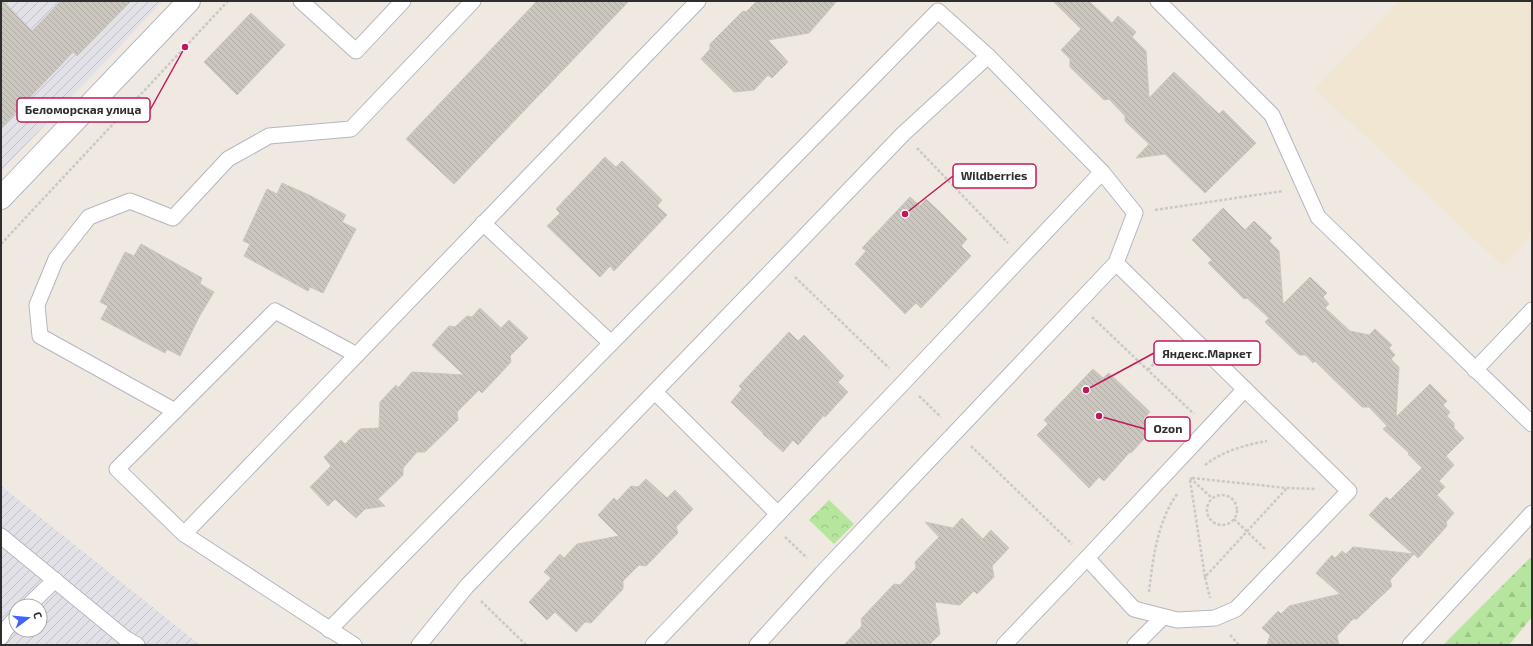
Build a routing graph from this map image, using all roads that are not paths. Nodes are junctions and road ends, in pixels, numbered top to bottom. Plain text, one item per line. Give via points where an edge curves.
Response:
1 (189, 1) edge
2 (301, 1) edge
3 (404, 1) edge
4 (473, 1) edge
5 (698, 1) edge
6 (1158, 1) edge
7 (988, 56) junction
8 (1102, 172) junction
9 (1, 198) edge
10 (484, 223) junction
11 (1116, 263) junction
12 (1532, 310) edge
13 (611, 343) junction
14 (357, 355) junction
15 (1475, 370) junction
16 (1245, 389) junction
17 (655, 392) junction
18 (175, 411) junction
19 (1532, 424) edge
20 (1532, 514) edge
21 (774, 518) junction
22 (184, 534) junction
23 (1, 536) edge
24 (1087, 558) junction
25 (55, 580) junction
26 (36, 598) edge
27 (1163, 617) junction
28 (8, 627) edge
29 (329, 630) junction
30 (1, 637) edge
31 (349, 644) edge
32 (137, 645) edge
33 (419, 645) edge
34 (653, 645) edge
35 (757, 645) edge
36 (1004, 645) edge
37 (1135, 645) edge
38 (1410, 645) edge

1 - 9 street
2 - 3 lane via 356,51
4 - 18 lane via 351,129 269,136 228,159 173,218 130,201 90,217 56,259 37,305 40,336
5 - 10 lane
6 - 15 lane via 1272,115 1318,217
7 - 8 lane
7 - 13 lane via 938,11
7 - 17 lane via 902,134
8 - 11 lane via 1135,213
8 - 21 lane
10 - 13 lane
10 - 14 lane
11 - 16 lane
11 - 35 lane
12 - 15 lane
13 - 29 lane
14 - 18 lane via 275,311
14 - 22 lane
15 - 19 lane
16 - 24 lane
16 - 27 lane via 1349,491 1236,609 1215,618 1177,620
17 - 21 lane
17 - 33 lane via 467,586
18 - 22 lane via 118,470
20 - 38 lane
21 - 34 lane
22 - 29 lane
23 - 25 lane
24 - 27 lane via 1134,609
24 - 36 lane
25 - 26 lane
25 - 32 lane
27 - 37 lane
28 - 30 lane
29 - 31 lane

